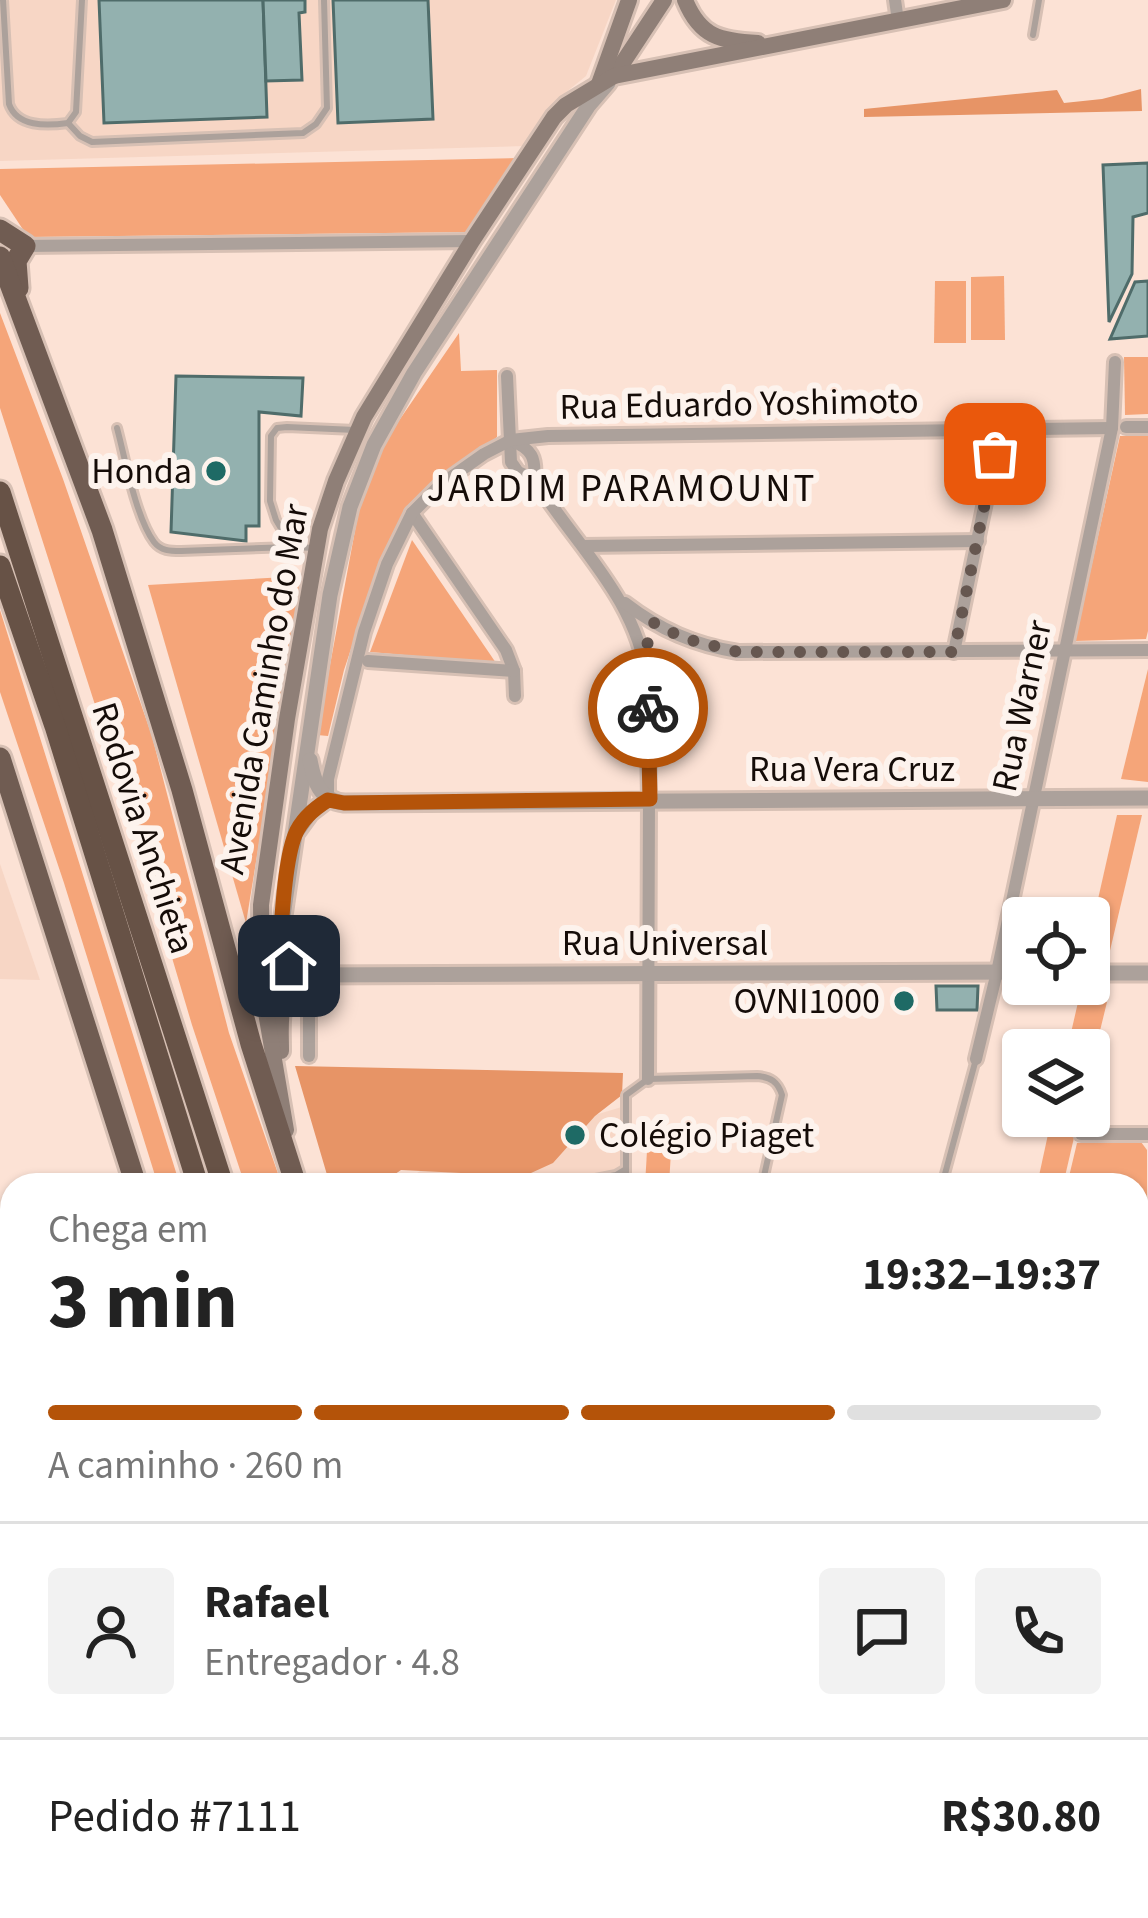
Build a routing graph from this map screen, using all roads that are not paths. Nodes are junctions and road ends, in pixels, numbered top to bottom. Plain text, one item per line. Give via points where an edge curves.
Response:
1 (3, 0) edge
2 (82, 0) edge
3 (324, 0) edge
4 (629, 0) edge
5 (664, 0) edge
6 (685, 0) edge
7 (895, 0) edge
8 (1003, 0) edge
9 (1039, 0) edge
10 (694, 20) junction
11 (898, 21) junction
12 (1033, 35) dead end
13 (777, 45) junction
14 (678, 64) junction
15 (603, 86) junction
16 (68, 123) junction
17 (0, 230) edge
18 (472, 241) junction
19 (25, 246) junction
20 (0, 257) edge
21 (21, 313) junction
22 (1115, 362) dead end
23 (507, 376) dead end
24 (1119, 427) junction
25 (1148, 427) edge
26 (117, 428) dead end
27 (994, 429) junction
28 (358, 430) junction
29 (511, 440) junction
30 (534, 479) junction
31 (0, 492) edge
32 (412, 513) junction
33 (978, 541) junction
34 (583, 546) junction
35 (292, 547) junction
36 (316, 548) junction
37 (0, 566) edge
38 (620, 598) junction
39 (654, 623) junction
40 (1148, 650) edge
41 (1064, 651) junction
42 (954, 652) junction
43 (368, 661) dead end
44 (644, 661) junction
45 (514, 671) junction
46 (515, 695) dead end
47 (307, 745) junction
48 (0, 758) edge
49 (1033, 798) junction
50 (1148, 798) edge
51 (650, 799) junction
52 (328, 800) junction
53 (294, 836) junction
54 (997, 972) junction
55 (1002, 972) edge
56 (1110, 973) edge
57 (1148, 973) edge
58 (308, 974) junction
59 (649, 974) junction
60 (309, 1056) dead end
61 (976, 1059) joint
62 (648, 1079) junction
63 (282, 1106) junction
64 (1110, 1134) edge
65 (1148, 1134) edge
66 (626, 1168) junction
67 (132, 1173) edge
68 (194, 1173) edge
69 (219, 1173) edge
70 (292, 1173) edge
71 (293, 1173) edge
72 (619, 1173) edge
73 (626, 1173) edge
74 (765, 1173) edge
75 (945, 1173) edge

1 - 16 lane via 13,113 22,121
2 - 16 lane via 76,112
3 - 16 lane via 327,108 303,133 92,142
4 - 15 main road, Avenida Caminho do Mar
5 - 15 main road, Avenida Caminho do Mar
6 - 10 main road
7 - 11 street
8 - 11 main road
9 - 12 lane
10 - 13 main road via 722,39
10 - 14 main road via 694,46
11 - 13 main road
13 - 14 main road
14 - 15 main road
15 - 18 main road, Avenida Caminho do Mar via 554,117
15 - 47 street, Avenida Caminho do Mar via 414,373 365,465 330,595
17 - 19 highway
18 - 19 street
18 - 28 main road, Avenida Caminho do Mar
19 - 21 highway via 16,261
20 - 21 highway
21 - 70 highway via 102,530
22 - 24 street, Rua Warner
23 - 29 street
24 - 25 street, Rua Eduardo Yoshimoto
24 - 27 street, Rua Eduardo Yoshimoto
24 - 41 street, Rua Warner
26 - 35 lane via 155,545
27 - 29 street, Rua Eduardo Yoshimoto
27 - 33 street
28 - 35 lane via 286,427 272,436 270,501
28 - 36 main road, Avenida Caminho do Mar
29 - 30 street via 532,453
29 - 30 street via 513,468
29 - 32 street
30 - 34 street
31 - 69 highway, Rodovia Anchieta
32 - 45 street
32 - 52 street via 364,632
33 - 34 street
33 - 42 street
34 - 38 street
35 - 36 lane
36 - 63 main road, Avenida Caminho do Mar via 261,905 262,989
37 - 68 highway, Rodovia Anchieta
38 - 39 street
38 - 44 street
39 - 42 street via 738,652
39 - 44 street
40 - 41 street
41 - 42 street
41 - 49 street, Rua Warner
43 - 45 street
44 - 51 street
45 - 46 street
47 - 52 street
47 - 53 street, Avenida Caminho do Mar
48 - 67 highway
49 - 50 street, Rua Vera Cruz
49 - 51 street, Rua Vera Cruz
49 - 54 street, Rua Warner
51 - 52 street, Rua Vera Cruz
51 - 59 street
52 - 53 street
53 - 58 street, Avenida Caminho do Mar via 280,944 285,961
54 - 55 street, Rua Universal
54 - 59 street, Rua Universal
54 - 61 street, Rua Warner
56 - 57 street
58 - 59 street, Rua Universal
58 - 60 street
58 - 63 main road via 287,992 281,1014
59 - 62 street
61 - 75 lane
62 - 66 lane via 626,1096
62 - 74 lane via 775,1082 782,1096
63 - 71 main road, Avenida Caminho do Mar
64 - 65 street
66 - 72 lane
66 - 73 lane

